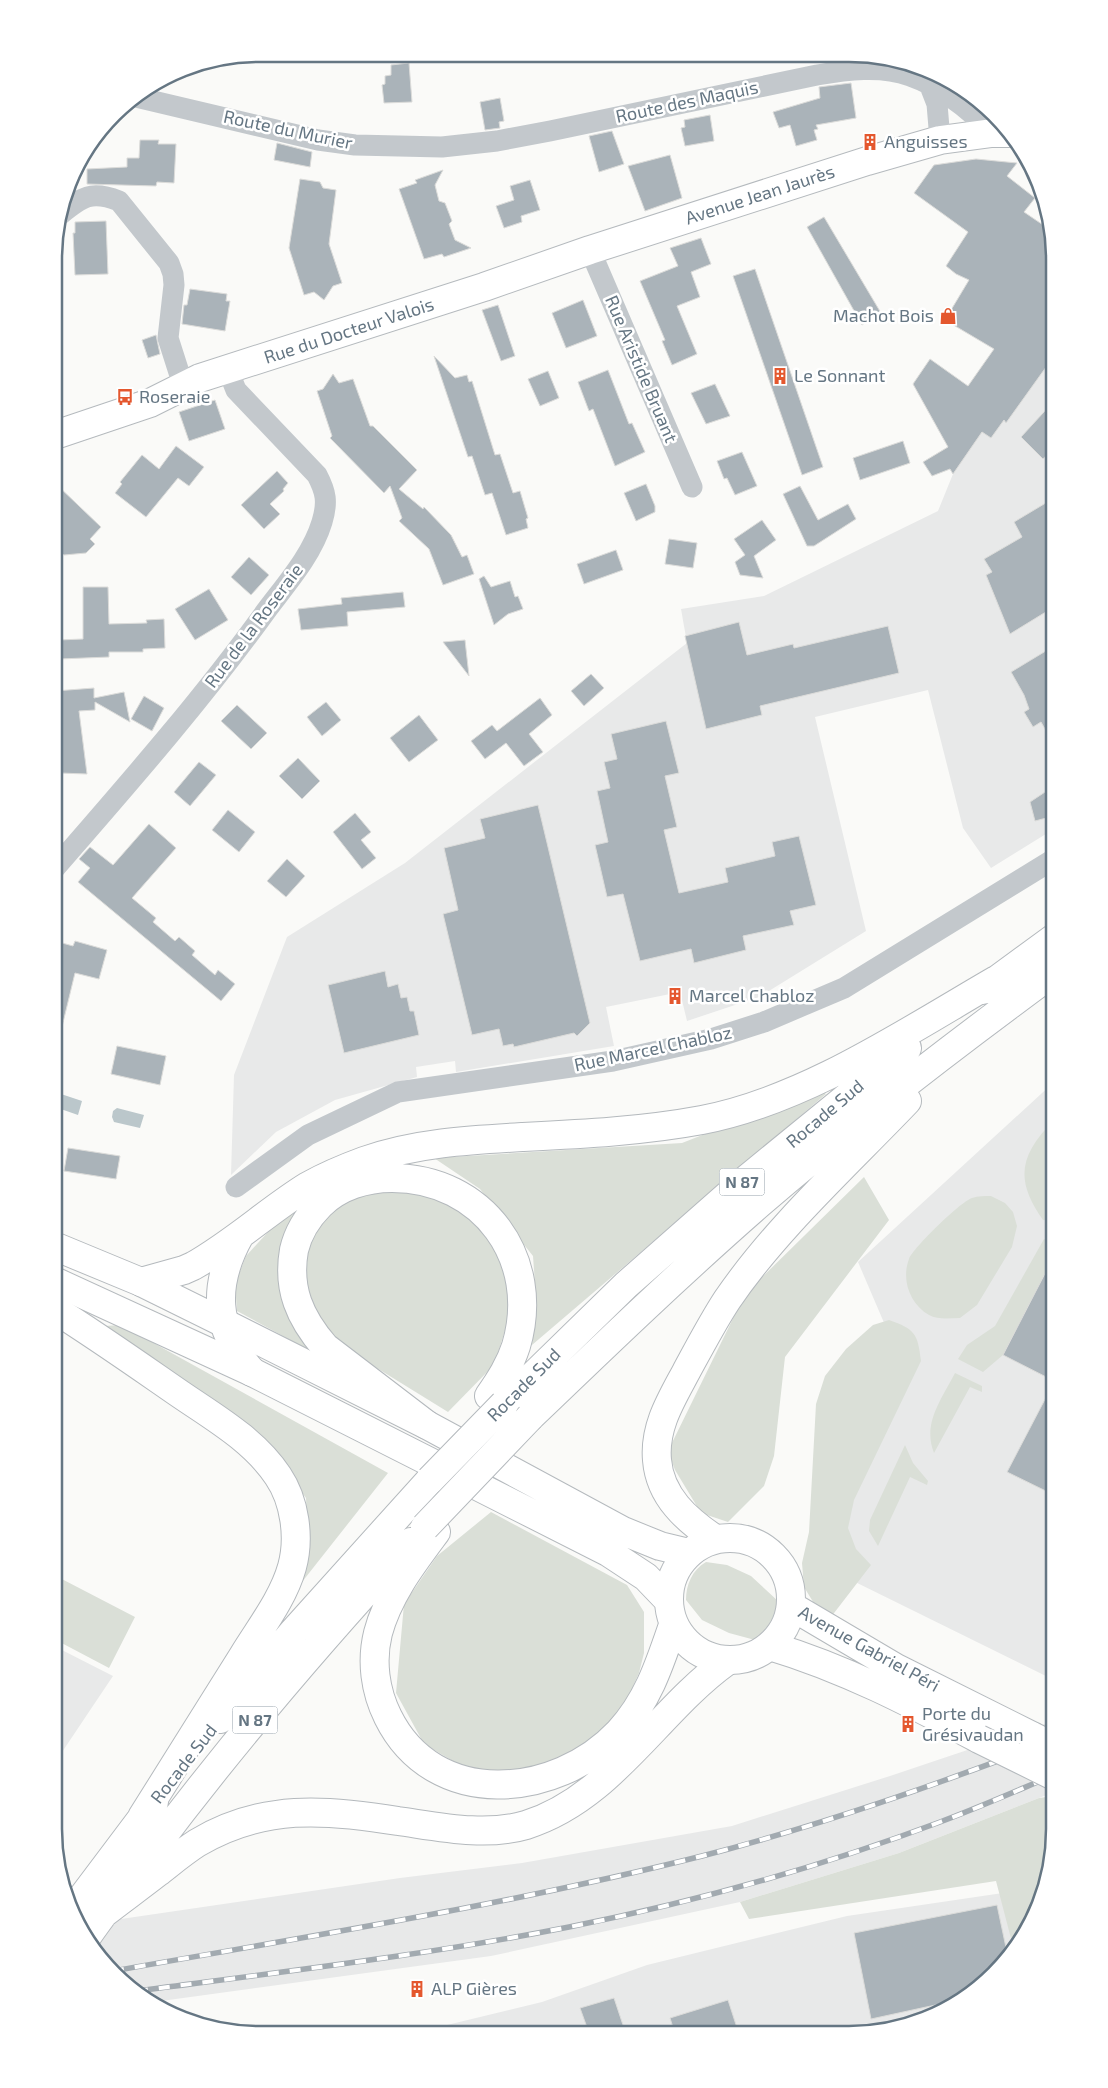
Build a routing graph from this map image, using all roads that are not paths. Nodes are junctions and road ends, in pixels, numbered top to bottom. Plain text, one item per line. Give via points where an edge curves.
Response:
1 (930, 86) junction
2 (145, 99) edge
3 (1000, 133) edge
4 (940, 140) junction
5 (442, 147) joint
6 (69, 208) edge
7 (590, 250) junction
8 (515, 276) joint
9 (228, 370) junction
10 (183, 385) junction
11 (62, 418) edge
12 (62, 433) edge
13 (692, 487) dead end
14 (62, 860) edge
15 (1046, 864) edge
16 (1046, 944) edge
17 (1046, 978) edge
18 (996, 980) junction
19 (978, 1028) junction
20 (236, 1187) dead end
21 (241, 1234) junction
22 (62, 1249) edge
23 (141, 1282) junction
24 (62, 1285) edge
25 (62, 1314) edge
26 (224, 1323) junction
27 (252, 1372) junction
28 (497, 1400) junction
29 (426, 1425) junction
30 (430, 1529) junction
31 (715, 1539) junction
32 (689, 1553) junction
33 (791, 1606) junction
34 (670, 1612) junction
35 (770, 1646) junction
36 (726, 1661) junction
37 (1043, 1742) edge
38 (1046, 1772) edge
39 (142, 1817) junction
40 (77, 1904) edge
41 (95, 1925) edge

1 - 3 street, Route des Maquis
1 - 4 street via 937,104
1 - 5 street, Route des Maquis via 909,75 882,71 836,72 550,131
2 - 5 street, Route du Murier via 318,140 355,145
3 - 4 main road, Avenue Jean Jaurès
4 - 7 main road, Avenue Jean Jaurès
6 - 10 street via 80,199 94,196 119,201 169,263 174,285 168,338
7 - 8 main road, Avenue Jean Jaurès
7 - 13 street, Rue Aristide Bruant
8 - 9 main road, Rue du Docteur Valois
9 - 10 main road, Rue du Docteur Valois
9 - 14 street, Rue de la Roseraie via 236,390 317,475 326,492 323,520 304,558 229,662
10 - 11 main road, Rue du Docteur Valois via 147,390
10 - 12 main road, Rue du Docteur Valois via 150,402
15 - 20 street, Rue Marcel Chabloz via 844,988 764,1022 711,1039 613,1061 398,1092 308,1135
16 - 18 main road, Rocade Sud / N 87
17 - 19 main road, Rocade Sud / N 87
18 - 21 main road via 858,1059 761,1103 723,1115 667,1125 437,1144 388,1153 309,1186
18 - 28 main road, Rocade Sud / N 87 via 878,1070 743,1182
19 - 30 main road, Rocade Sud / N 87, bridge via 761,1202 676,1278 530,1417 483,1465
19 - 31 main road via 780,1233 728,1300 673,1395 658,1431 660,1478 681,1512
21 - 23 main road via 184,1270
21 - 26 main road via 223,1273
22 - 23 main road
23 - 26 main road
24 - 27 main road
25 - 39 main road via 237,1433 279,1477 295,1524 295,1551 288,1579
26 - 27 main road via 242,1360
26 - 29 main road
27 - 34 main road via 608,1552 646,1577
28 - 29 main road via 516,1346 521,1319 520,1279 501,1234 470,1201 430,1182 386,1178 360,1182 339,1190 314,1211 299,1235 292,1276 296,1304 324,1347
28 - 39 main road, Rocade Sud / N 87, bridge via 294,1631
29 - 32 main road via 623,1531 660,1546
30 - 34 main road via 383,1617 375,1650 375,1668 383,1706 401,1738 426,1761 459,1778 510,1785 539,1780 567,1769 604,1746 645,1697 658,1669
30 - 41 main road, Rocade Sud / N 87 via 353,1605 254,1720
31 - 32 main road
31 - 33 main road via 743,1539 758,1544 771,1554 788,1580
32 - 34 main road via 677,1566 670,1583
33 - 35 main road via 788,1621
33 - 37 main road, Avenue Gabriel Péri via 896,1668
34 - 36 main road via 689,1646 713,1659
35 - 36 main road via 757,1655
35 - 38 main road, Avenue Gabriel Péri, bridge via 844,1672
36 - 41 main road via 597,1783 540,1820 510,1828 478,1830 313,1811 266,1815 234,1825 195,1844
39 - 40 main road, Rocade Sud / N 87

